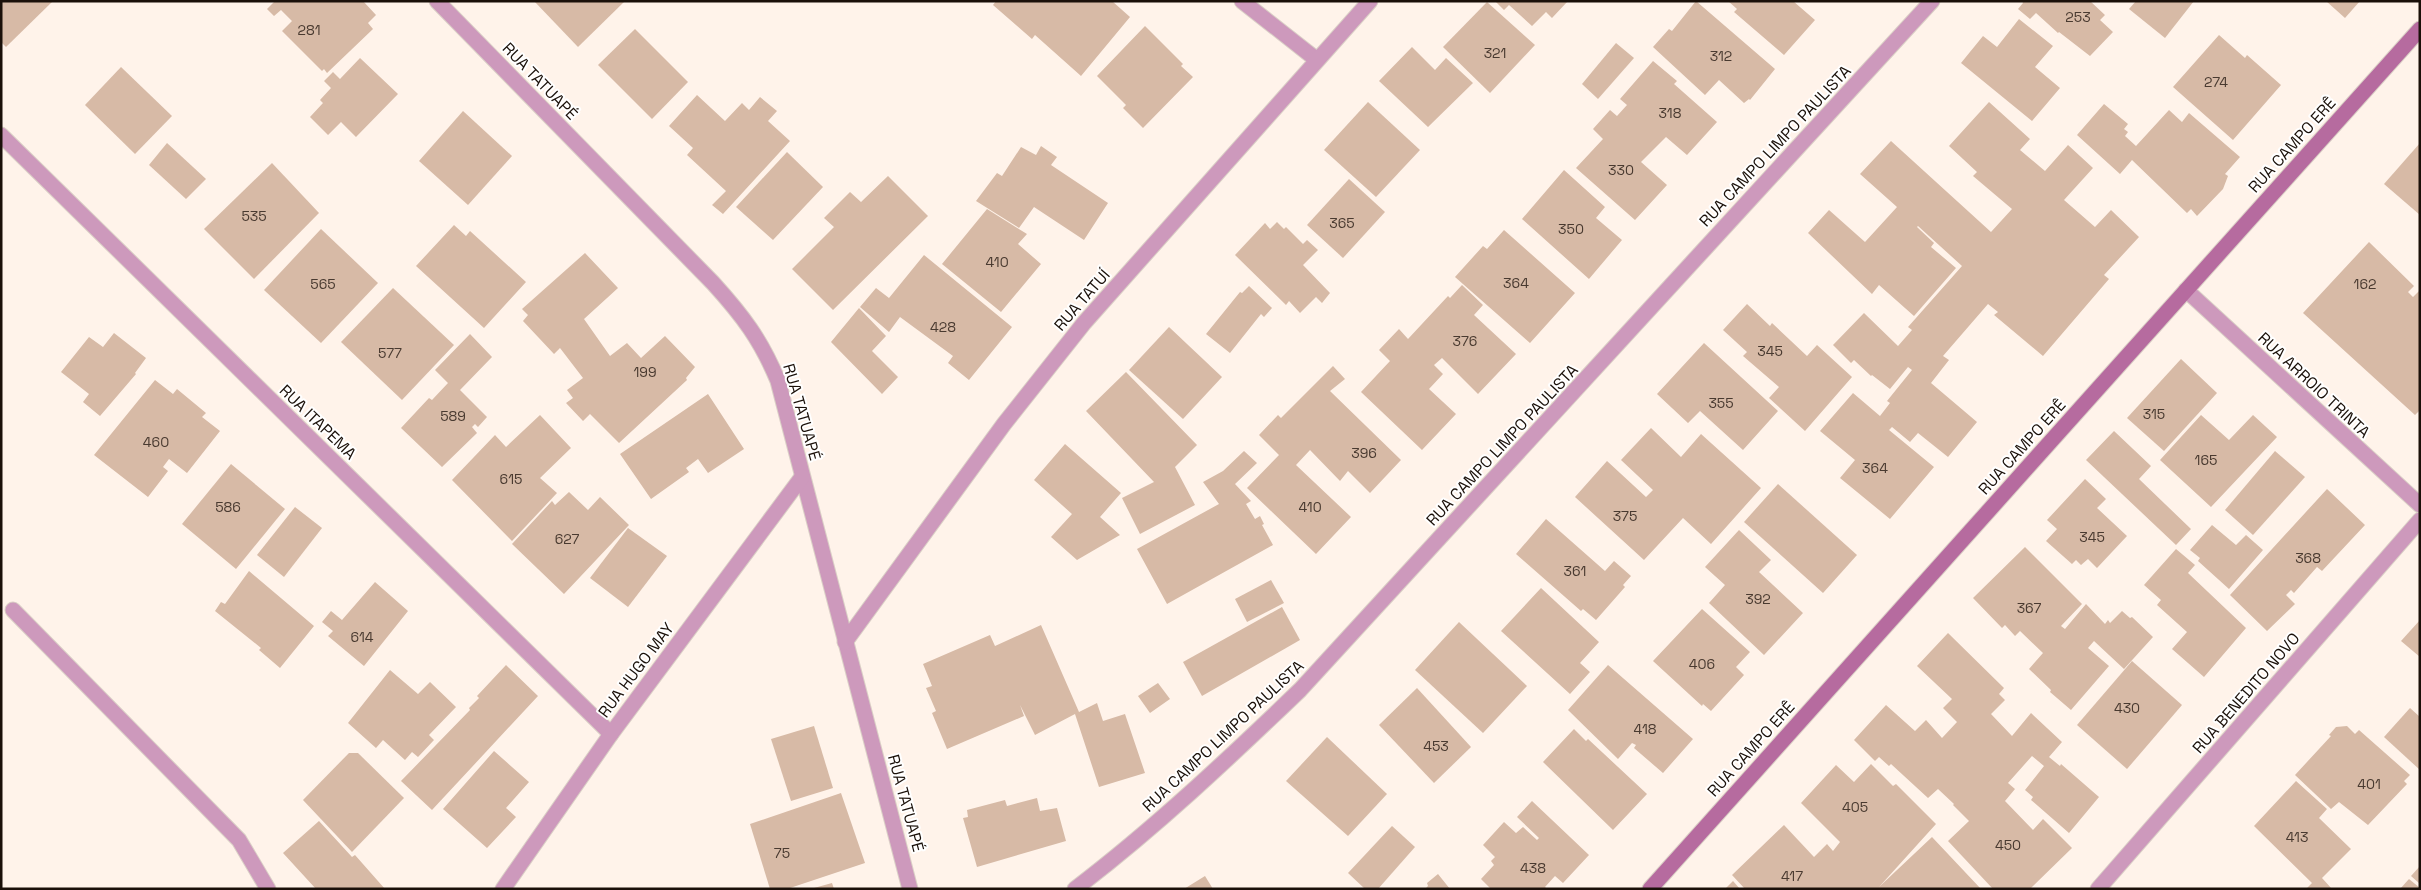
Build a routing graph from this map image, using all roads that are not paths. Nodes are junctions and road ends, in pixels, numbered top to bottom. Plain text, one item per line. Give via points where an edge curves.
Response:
1 (437, 1) edge
2 (1242, 1) edge
3 (1370, 1) edge
4 (1932, 1) edge
5 (2420, 29) edge
6 (1317, 60) junction
7 (1, 135) edge
8 (2186, 290) junction
9 (802, 477) junction
10 (2420, 505) edge
11 (2420, 520) edge
12 (13, 610) dead end
13 (845, 642) junction
14 (611, 734) junction
15 (268, 889) edge
16 (503, 889) edge
17 (910, 889) edge
18 (1075, 889) edge
19 (1650, 889) edge
20 (2098, 889) edge

1 - 9 street, RUA TATUAPÉ via 741,314 765,350 778,382
2 - 6 street
3 - 6 street, RUA TATUÍ
4 - 18 street, RUA CAMPO LIMPO PAULISTA via 1300,690 1215,772 1122,853
5 - 8 street, RUA CAMPO ERÊ
6 - 13 street, RUA TATUÍ via 1084,323 1004,424
7 - 14 street, RUA ITAPEMA
8 - 10 street, RUA ARROIO TRINTA
8 - 19 street, RUA CAMPO ERÊ
9 - 13 street, RUA TATUAPÉ
9 - 14 street, RUA HUGO MAY
11 - 20 street, RUA BENEDITO NOVO
12 - 15 street via 239,840
13 - 17 street, RUA TATUAPÉ
14 - 16 street, RUA HUGO MAY

